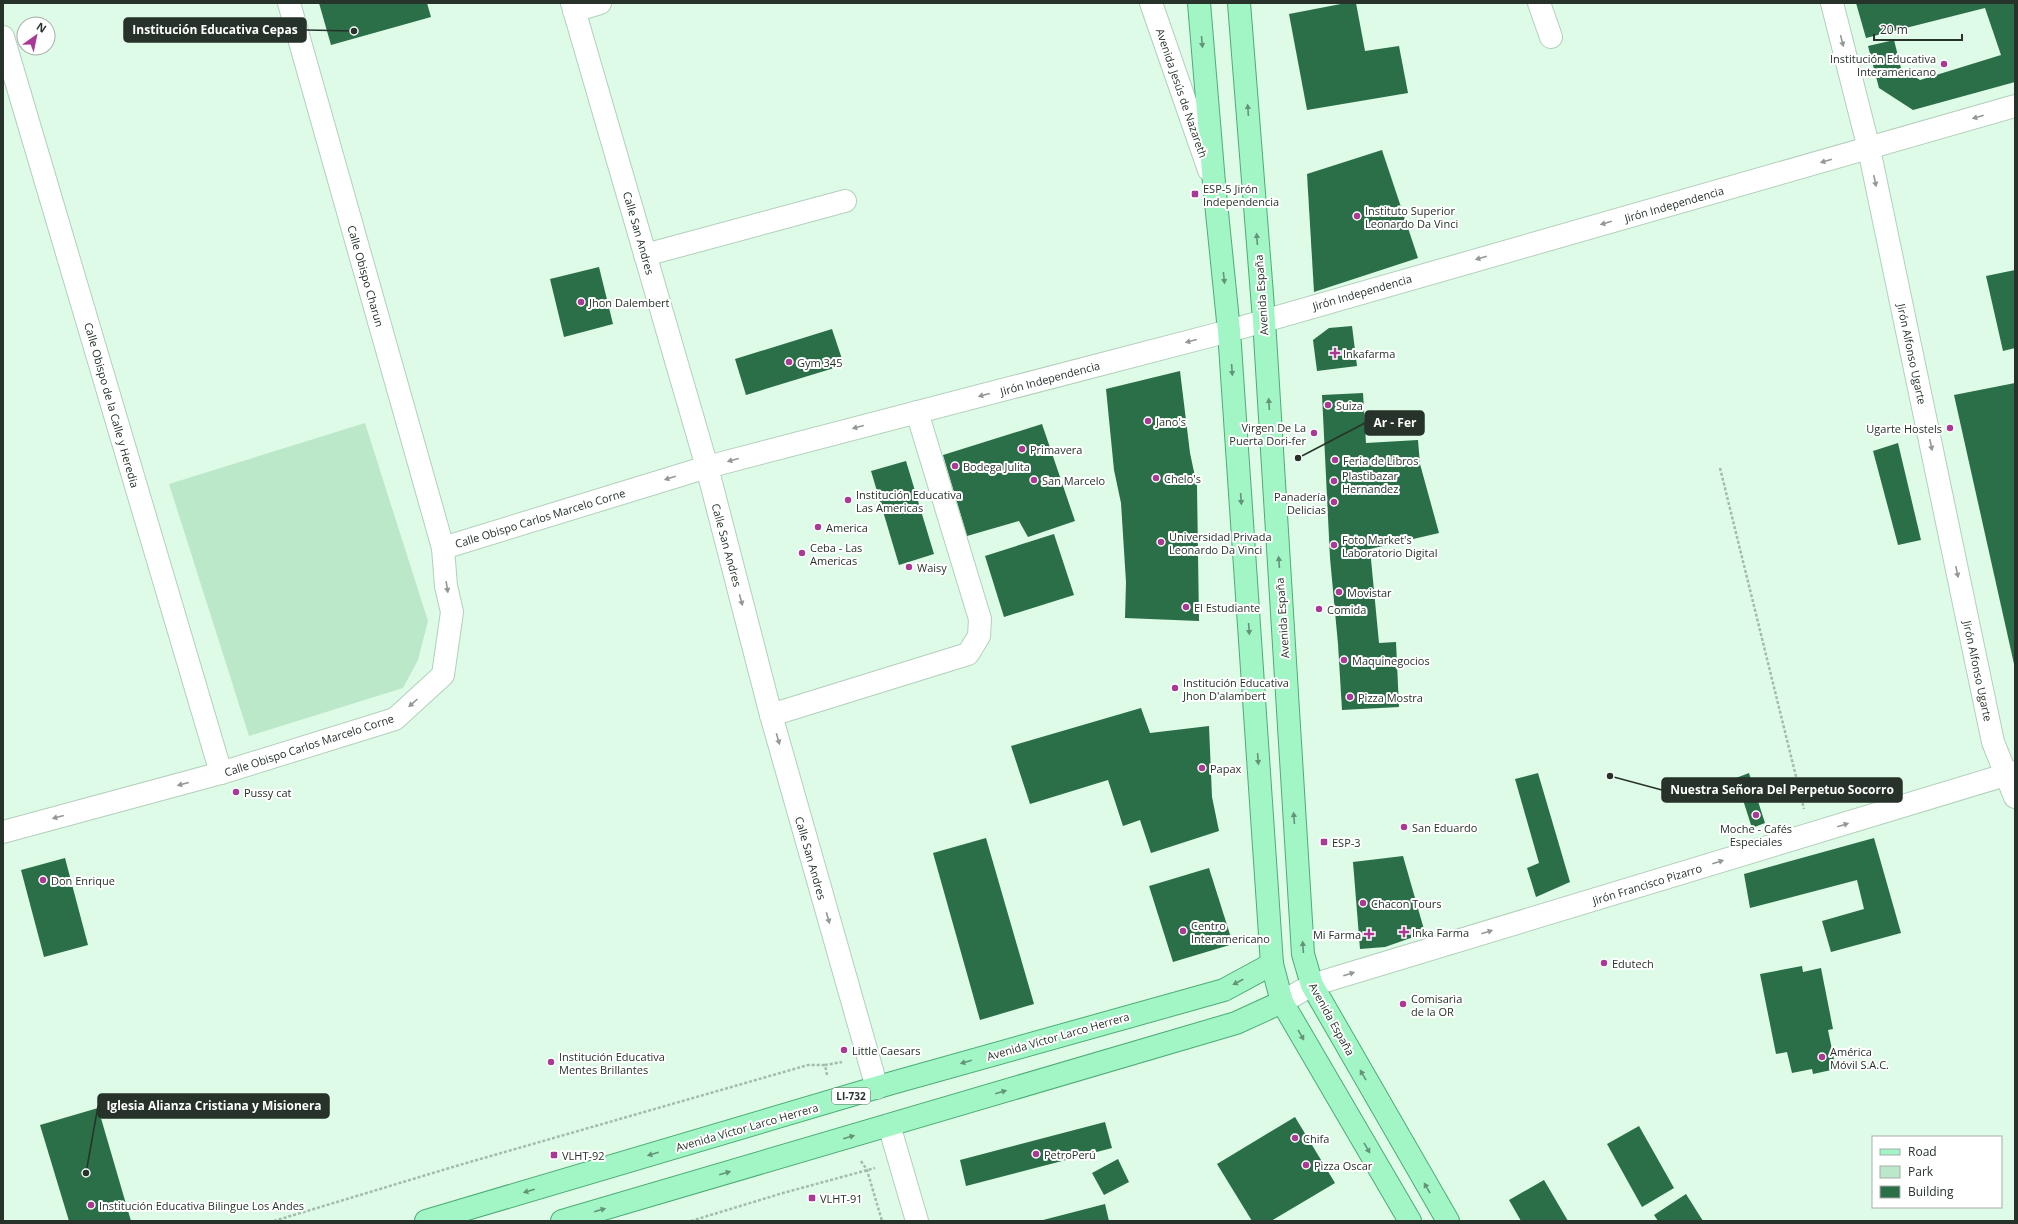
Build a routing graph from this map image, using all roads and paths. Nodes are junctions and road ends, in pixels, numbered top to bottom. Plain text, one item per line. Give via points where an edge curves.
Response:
1 (289, 3) edge
2 (600, 3) edge
3 (1151, 3) edge
4 (1199, 3) edge
5 (1239, 3) edge
6 (1539, 3) edge
7 (1832, 3) edge
8 (573, 7) edge
9 (3, 37) edge
10 (1551, 37) dead end
11 (9, 77) edge
12 (2015, 106) edge
13 (1869, 149) junction
14 (1214, 183) junction
15 (845, 201) dead end
16 (645, 255) junction
17 (1264, 320) junction
18 (1229, 331) junction
19 (917, 412) junction
20 (707, 467) junction
21 (1720, 468) dead end
22 (443, 548) junction
23 (771, 715) junction
24 (221, 774) junction
25 (2011, 774) edge
26 (2015, 797) edge
27 (1805, 813) dead end
28 (3, 832) edge
29 (1272, 964) junction
30 (1312, 985) junction
31 (1282, 1002) junction
32 (825, 1065) dead end
33 (877, 1088) junction
34 (889, 1125) junction
35 (845, 1138) junction
36 (867, 1170) junction
37 (274, 1221) edge
38 (426, 1221) edge
39 (562, 1221) edge
40 (691, 1221) edge
41 (882, 1221) edge
42 (917, 1221) edge
43 (1410, 1221) edge
44 (1448, 1221) edge

1 - 22 street, Calle Obispo Charun
2 - 8 street
3 - 14 street, Avenida Jesús de Nazareth
4 -> 14 main road
17 -> 5 main road, Avenida España
6 - 10 street
7 -> 13 street, Jirón Alfonso Ugarte
8 - 16 street, Calle San Andres
9 - 11 street, Calle Obispo de la Calle y Heredia
11 - 24 street, Calle Obispo de la Calle y Heredia
12 -> 13 street, Jirón Independencia
13 -> 17 street, Jirón Independencia
13 -> 25 street, Jirón Alfonso Ugarte via 1993,742
14 -> 18 main road
15 - 16 street
16 - 20 street, Calle San Andres
17 - 18 street, Jirón Independencia
30 -> 17 main road, Avenida España via 1303,954
18 -> 19 street, Jirón Independencia
18 -> 29 main road
19 -> 20 street, Jirón Independencia
19 - 23 street via 980,618 979,636 968,654
20 -> 22 street, Calle Obispo Carlos Marcelo Corne
20 -> 23 street, Calle San Andres
21 - 27 path
22 -> 24 street, Calle Obispo Carlos Marcelo Corne via 446,586 452,612 443,676 395,719
23 -> 33 street, Calle San Andres
24 -> 28 street, Calle Obispo Carlos Marcelo Corne
25 - 26 street, Jirón Alfonso Ugarte
30 -> 25 street, Jirón Francisco Pizarro
29 - 31 main road
29 -> 33 main road, Avenida Víctor Larco Herrera / LI-732 via 1224,990
30 - 31 street, Jirón Francisco Pizarro
44 -> 30 main road, Avenida España
34 -> 31 main road via 1236,1023
31 -> 43 main road
32 - 37 path via 808,1065
33 -> 38 main road, Avenida Víctor Larco Herrera / LI-732
35 -> 34 main road
34 - 42 street
35 - 36 path
39 -> 35 main road
36 - 40 path
36 - 41 path

